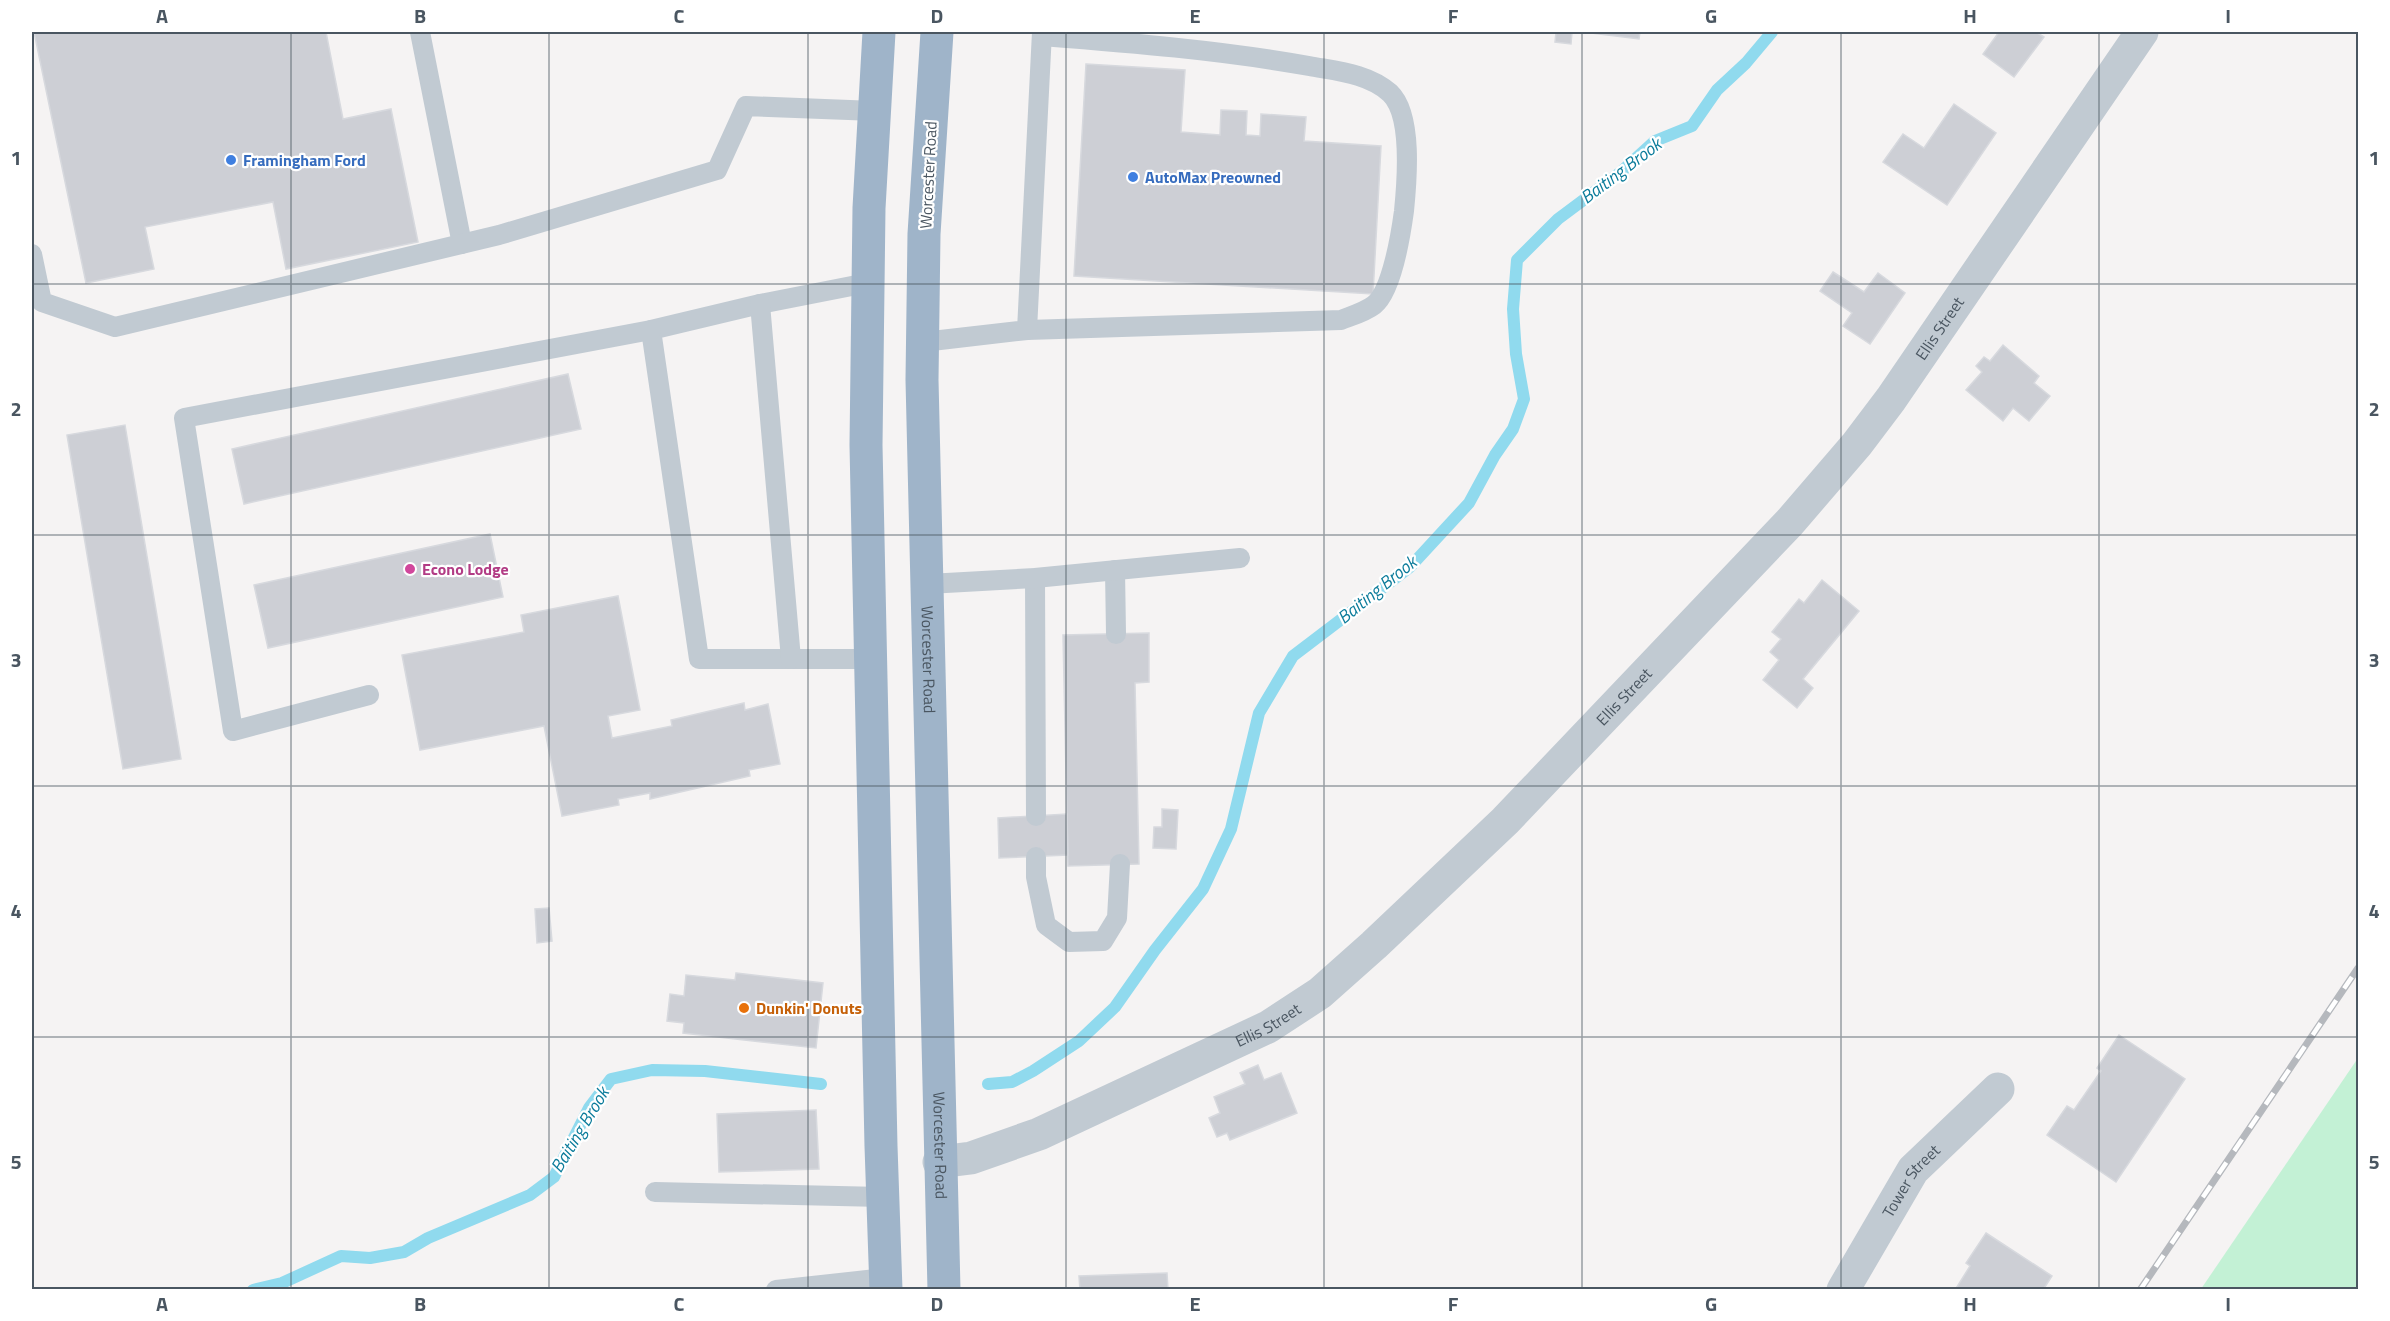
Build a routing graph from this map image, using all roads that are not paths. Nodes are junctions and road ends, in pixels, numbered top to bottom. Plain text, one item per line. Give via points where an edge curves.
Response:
1 (420, 32) edge
2 (879, 32) edge
3 (937, 32) edge
4 (2142, 32) edge
5 (1042, 34) edge
6 (874, 111) junction
7 (462, 244) junction
8 (32, 254) edge
9 (867, 283) junction
10 (760, 304) junction
11 (651, 330) junction
12 (1027, 330) junction
13 (923, 342) junction
14 (1240, 558) dead end
15 (1115, 570) junction
16 (1035, 578) junction
17 (928, 584) junction
18 (1116, 634) dead end
19 (791, 659) junction
20 (870, 659) junction
21 (369, 695) dead end
22 (1036, 816) dead end
23 (1036, 857) dead end
24 (1120, 864) dead end
25 (1998, 1089) dead end
26 (939, 1162) junction
27 (655, 1191) dead end
28 (882, 1197) junction
29 (885, 1284) edge
30 (776, 1290) edge
31 (944, 1290) edge
32 (1843, 1290) edge

1 - 7 lane
2 - 6 highway
3 - 13 highway, Worcester Road via 924,234
4 - 26 street, Ellis Street via 1891,399 1838,467 1513,812 1374,945 1320,993 1268,1027 1039,1134 971,1158
5 - 12 lane
5 - 12 lane via 1180,47 1362,76 1390,93 1406,124 1407,185 1400,243 1383,293 1374,305 1341,320
6 - 7 lane via 746,106 717,170
6 - 9 highway
7 - 8 lane via 115,327 42,302
9 - 10 lane
9 - 20 highway
10 - 11 lane
10 - 19 lane
11 - 19 lane via 699,659
11 - 21 lane via 184,418 232,731
12 - 13 lane
13 - 17 highway, Worcester Road
14 - 15 lane
15 - 16 lane
15 - 18 lane
16 - 17 lane
16 - 22 lane
17 - 26 highway, Worcester Road
19 - 20 lane
20 - 28 highway
23 - 24 lane via 1046,925 1069,942 1103,940 1118,918
25 - 32 street, Tower Street via 1913,1170
26 - 31 highway, Worcester Road
27 - 28 lane
28 - 29 highway
29 - 30 lane

